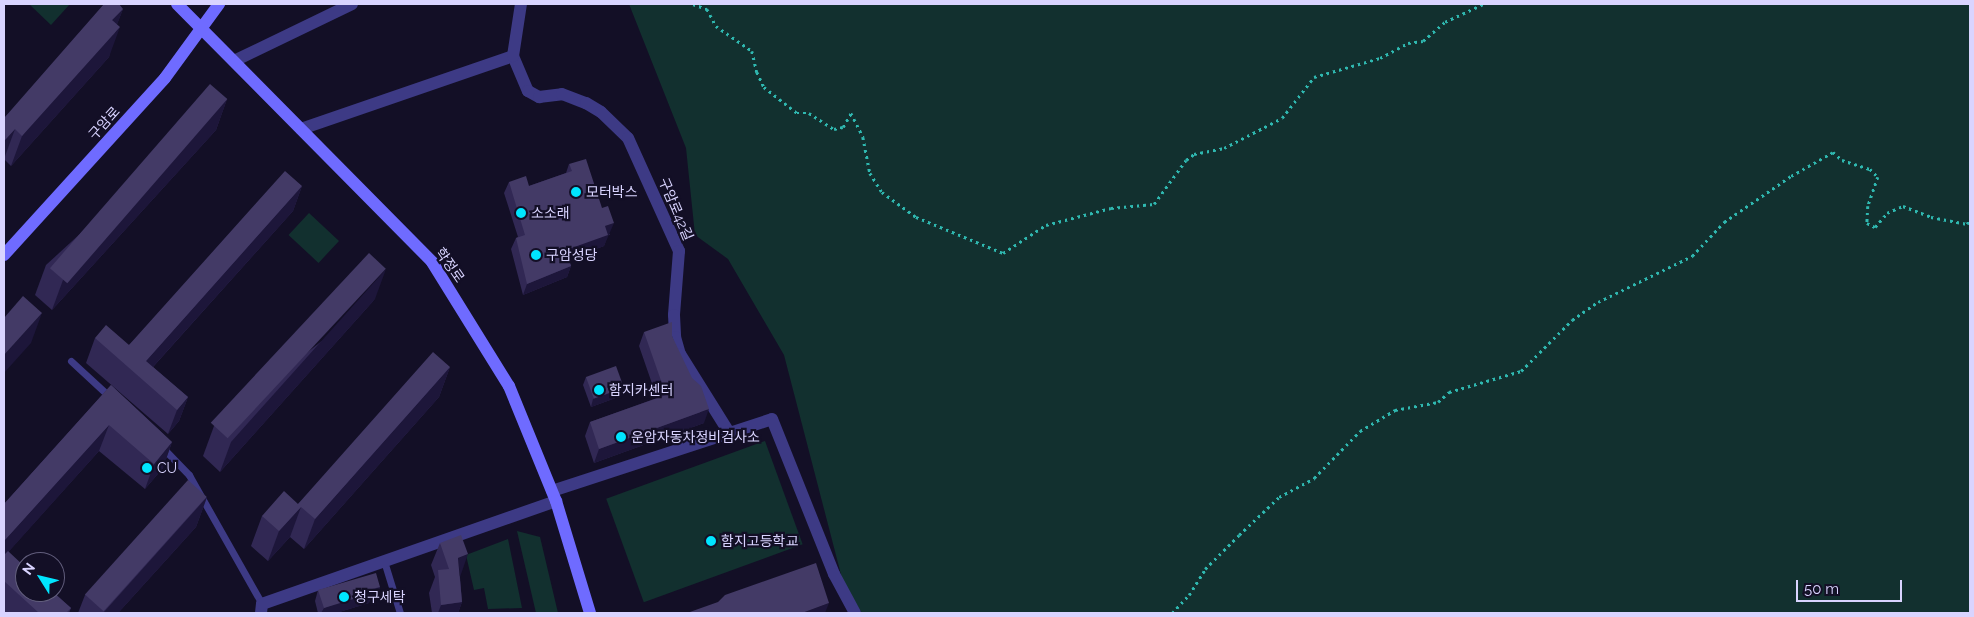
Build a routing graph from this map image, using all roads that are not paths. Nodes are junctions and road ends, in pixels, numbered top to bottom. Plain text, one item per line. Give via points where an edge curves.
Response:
1 (177, 4) edge
2 (219, 4) edge
3 (352, 4) edge
4 (521, 4) edge
5 (202, 28) junction
6 (513, 56) junction
7 (234, 61) junction
8 (301, 129) junction
9 (4, 255) edge
10 (71, 361) dead end
11 (115, 402) edge
12 (730, 434) junction
13 (153, 439) edge
14 (554, 496) junction
15 (384, 561) junction
16 (262, 608) edge
17 (400, 613) edge
18 (590, 613) edge
19 (855, 613) edge

1 - 5 main road, 학정로
2 - 5 main road, 구암로
3 - 7 street
4 - 6 street
5 - 7 main road, 학정로
5 - 9 main road, 구암로 via 166,78
6 - 8 street
6 - 12 street, 구암로42길 via 528,91 539,97 562,94 586,103 601,112 628,138 679,251 674,315 680,354
7 - 8 main road, 학정로
8 - 14 main road, 학정로 via 432,262 509,386
10 - 11 lane
12 - 14 street
12 - 19 street via 772,419 834,574
13 - 16 lane via 189,475
14 - 15 street
14 - 18 main road, 학정로
15 - 16 street
15 - 17 lane

